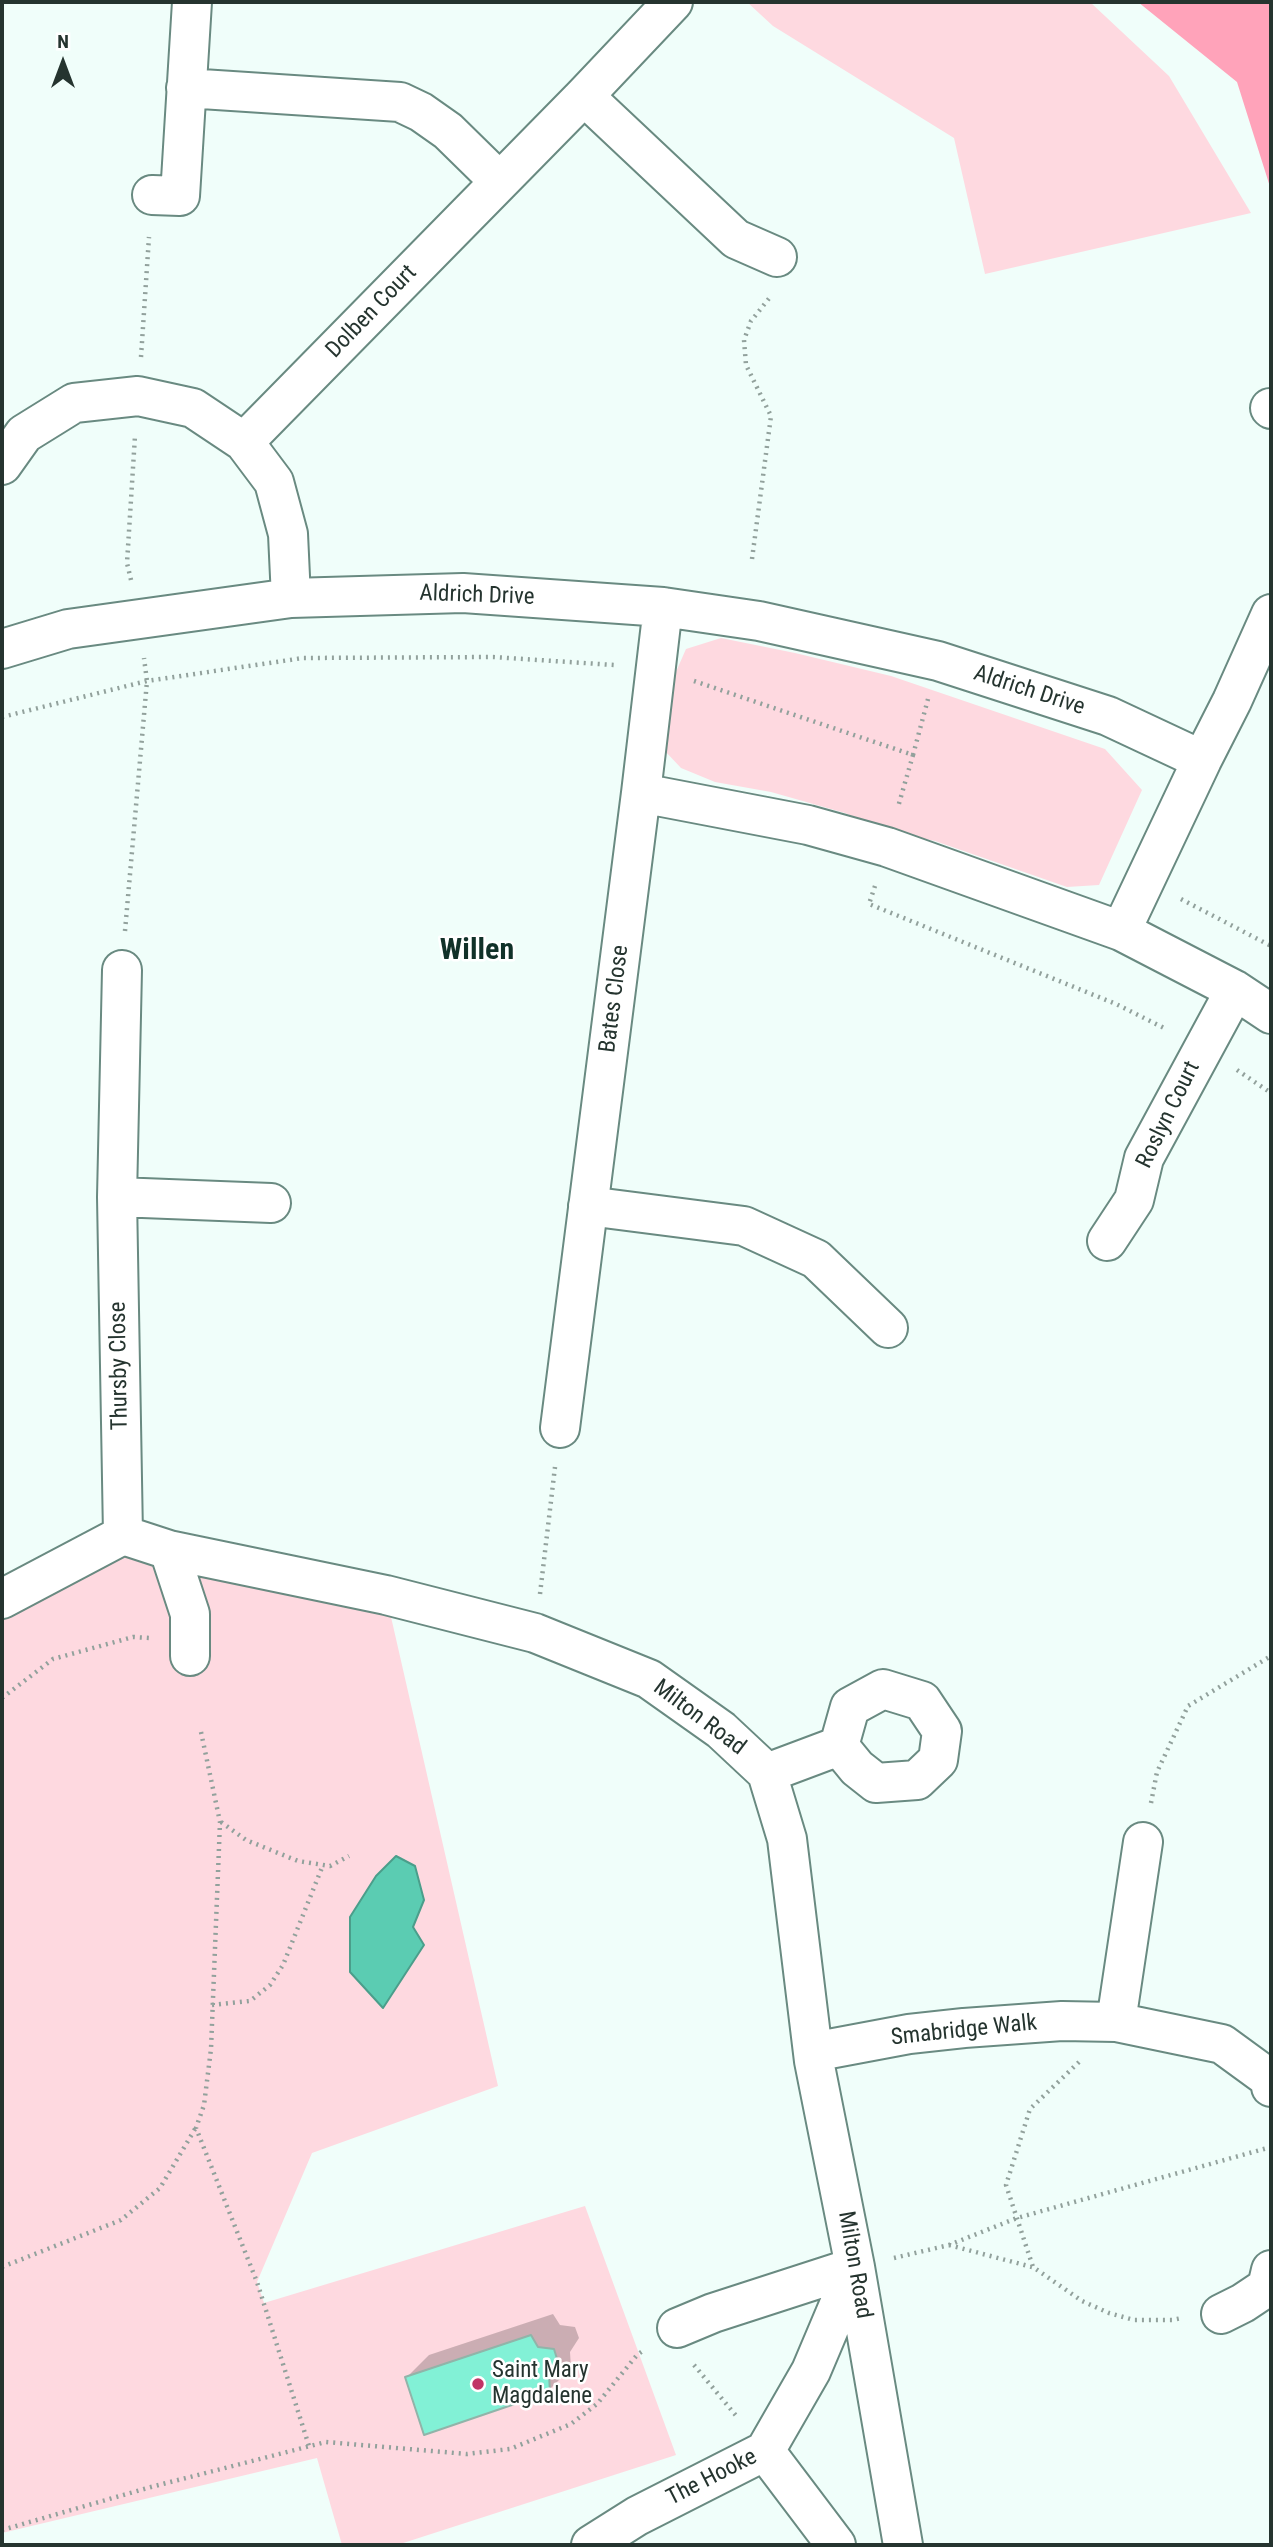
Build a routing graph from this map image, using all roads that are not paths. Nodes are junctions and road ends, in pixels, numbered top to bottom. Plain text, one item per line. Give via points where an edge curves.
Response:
1 (192, 2) edge
2 (673, 2) edge
3 (186, 88) junction
4 (584, 96) junction
5 (499, 181) junction
6 (166, 195) road end
7 (777, 257) road end
8 (244, 442) junction
9 (2, 464) edge
10 (291, 598) junction
11 (663, 607) junction
12 (1271, 614) edge
13 (2, 649) edge
14 (1202, 760) junction
15 (641, 793) junction
16 (1121, 931) junction
17 (122, 970) road end
18 (1235, 990) junction
19 (1271, 1014) edge
20 (117, 1197) junction
21 (271, 1203) dead end
22 (589, 1206) junction
23 (1107, 1241) dead end
24 (888, 1328) dead end
25 (560, 1428) road end
26 (123, 1535) junction
27 (169, 1550) junction
28 (2, 1599) edge
29 (190, 1656) dead end
30 (839, 1746) dead end
31 (767, 1773) junction
32 (1143, 1842) road end
33 (1116, 2022) junction
34 (813, 2052) junction
35 (1271, 2087) edge
36 (855, 2267) junction
37 (1271, 2270) edge
38 (1221, 2314) road end
39 (673, 2331) road end
40 (765, 2451) junction
41 (591, 2545) edge
42 (836, 2545) edge
43 (903, 2545) edge

1 - 3 street
2 - 4 street, Dolben Court
3 - 5 street via 400,102 448,131
3 - 6 street
4 - 5 street, Dolben Court
4 - 7 street via 736,239
5 - 8 street, Dolben Court
8 - 9 street via 193,408 138,396 74,403 24,434
8 - 10 street via 274,482 288,534
10 - 11 street, Aldrich Drive via 463,593
10 - 13 street, Aldrich Drive via 68,629
11 - 14 street, Aldrich Drive via 759,621 938,662 1108,716
11 - 15 street
12 - 14 street
14 - 16 street
15 - 16 street via 808,825 874,843
15 - 22 street, Bates Close
16 - 18 street
17 - 20 street, Thursby Close
18 - 19 street
18 - 23 street, Roslyn Court via 1144,1158 1134,1200
20 - 21 street
20 - 26 street, Thursby Close
22 - 24 street via 744,1226 816,1259
22 - 25 street, Bates Close
26 - 27 street, Milton Road
26 - 28 street
27 - 29 street via 190,1614
27 - 31 street, Milton Road via 386,1595 535,1633 649,1679 722,1730
30 - 31 street
31 - 34 street, Milton Road via 787,1839
32 - 33 street
33 - 34 street, Smabridge Walk via 964,2028
33 - 35 street, Smabridge Walk via 1222,2044 1270,2079
34 - 36 street, Milton Road
36 - 39 street via 713,2313
36 - 40 street, The Hooke via 811,2371
36 - 43 street, Milton Road
37 - 38 street via 1267,2287
40 - 41 street, The Hooke via 637,2516
40 - 42 street

